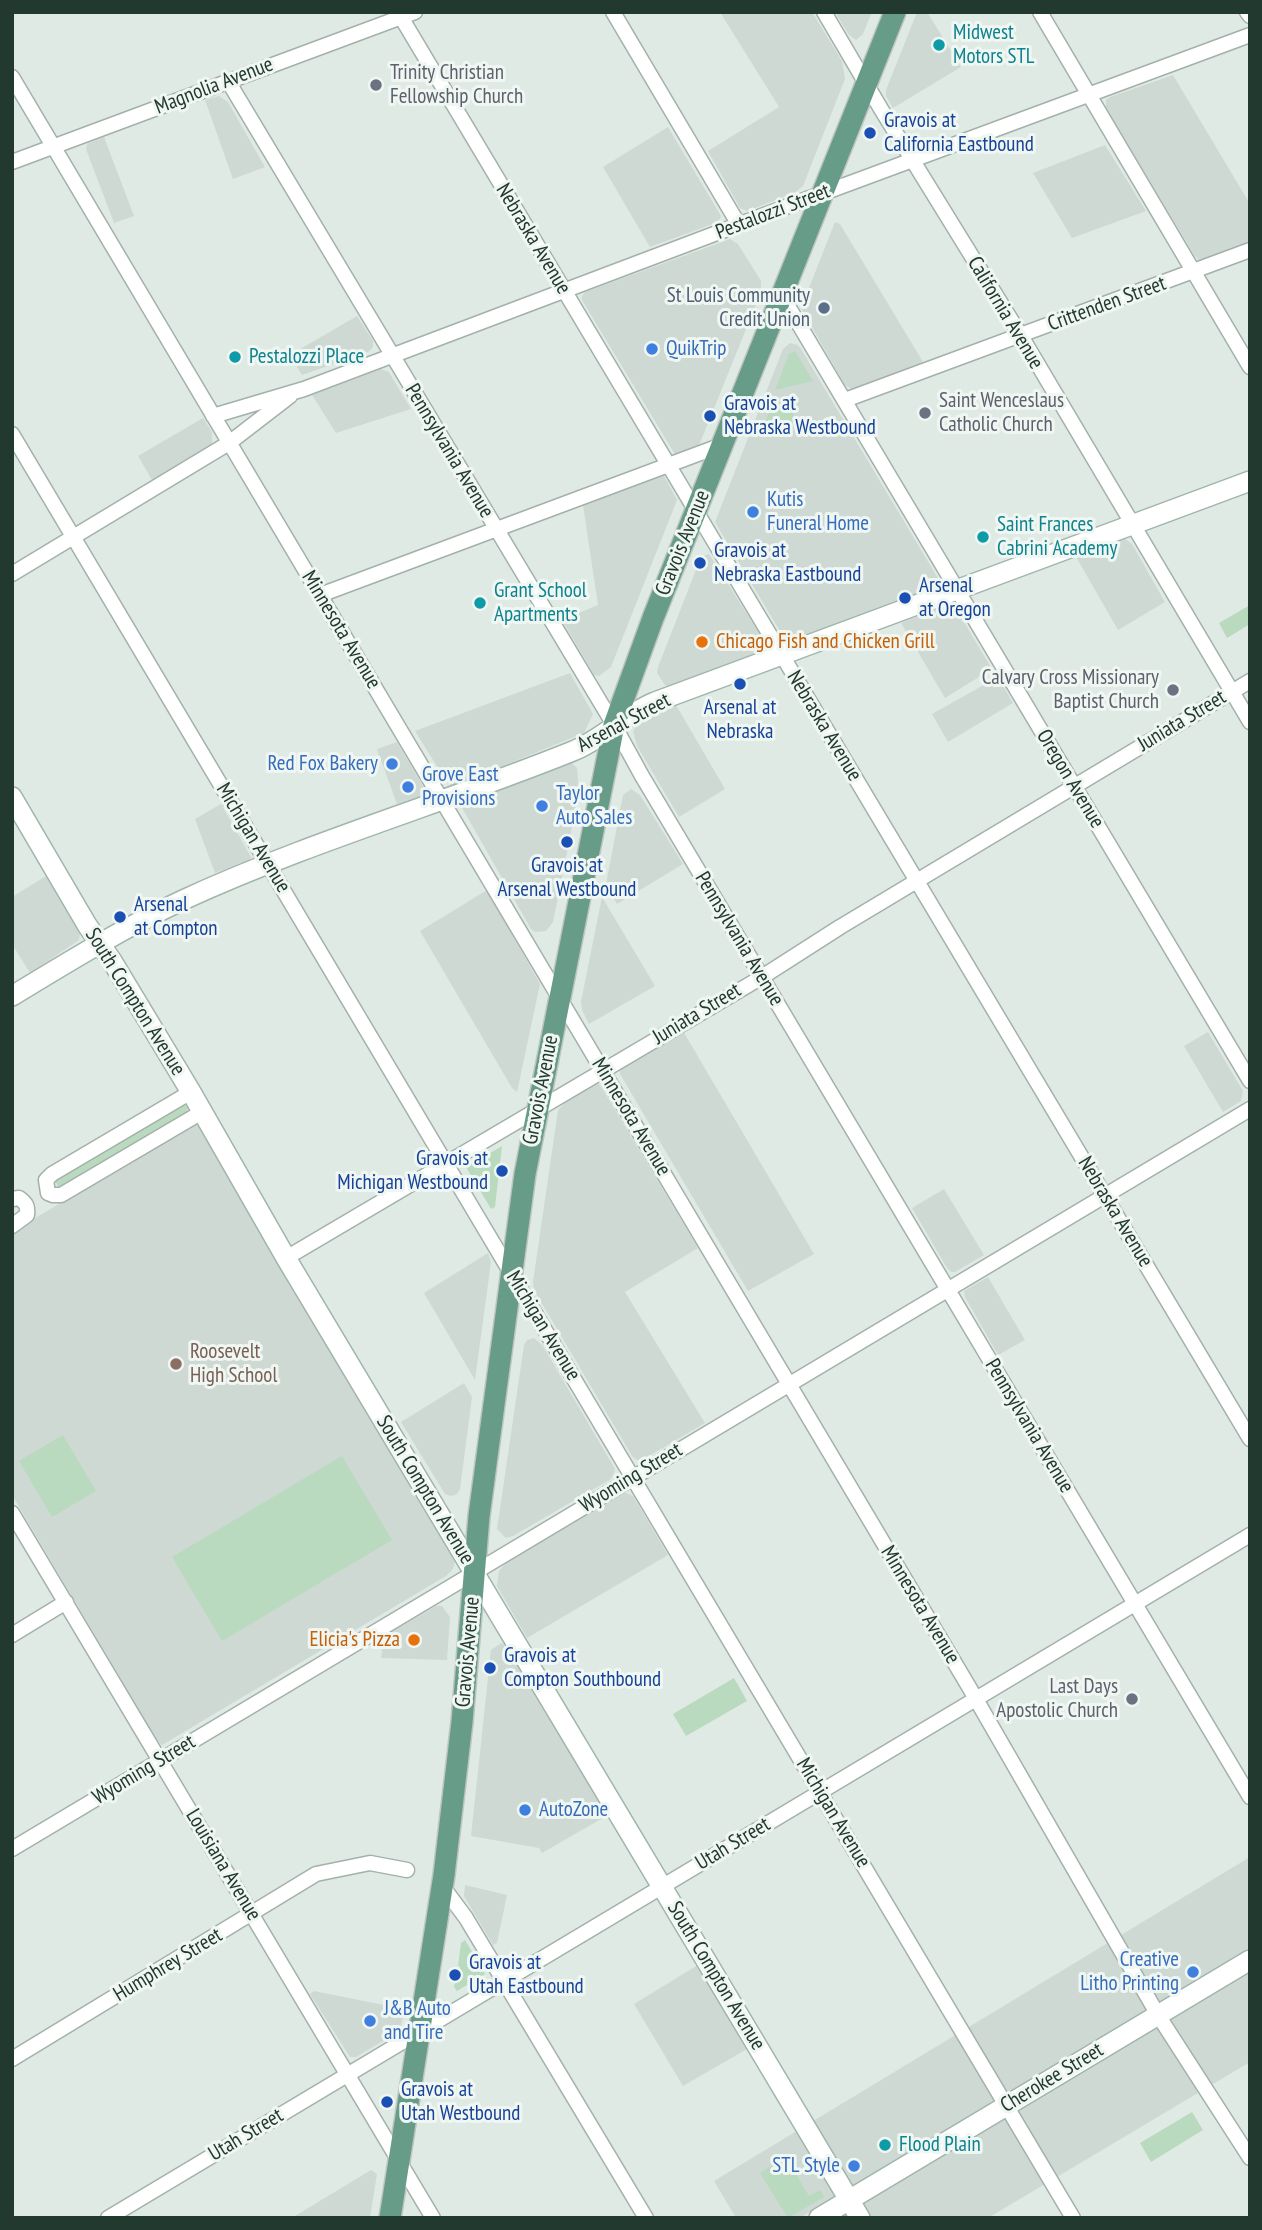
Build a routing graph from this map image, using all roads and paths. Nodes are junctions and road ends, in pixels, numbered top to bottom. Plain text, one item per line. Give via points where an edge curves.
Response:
1 (415, 12) edge
2 (613, 12) edge
3 (824, 12) edge
4 (895, 12) edge
5 (1040, 12) edge
6 (399, 15) edge
7 (1250, 35) edge
8 (12, 77) edge
9 (228, 81) junction
10 (866, 84) junction
11 (1090, 94) junction
12 (54, 147) junction
13 (912, 160) junction
14 (12, 162) edge
15 (823, 193) junction
16 (739, 225) junction
17 (1250, 250) edge
18 (1194, 272) junction
19 (564, 290) junction
20 (782, 296) junction
21 (1021, 336) junction
22 (392, 356) junction
23 (1250, 367) edge
24 (296, 391) junction
25 (845, 400) junction
26 (213, 416) junction
27 (12, 434) edge
28 (229, 443) junction
29 (722, 445) junction
30 (669, 465) junction
31 (1250, 481) edge
32 (696, 510) junction
33 (1131, 525) junction
34 (496, 531) junction
35 (75, 537) junction
36 (12, 574) edge
37 (958, 590) junction
38 (320, 595) junction
39 (782, 655) junction
40 (1250, 681) edge
41 (1231, 692) junction
42 (1250, 722) edge
43 (614, 725) junction
44 (1074, 786) junction
45 (12, 797) edge
46 (443, 799) junction
47 (268, 863) junction
48 (916, 881) junction
49 (100, 943) junction
50 (762, 977) junction
51 (12, 996) edge
52 (559, 996) junction
53 (603, 1070) junction
54 (1250, 1081) edge
55 (191, 1091) junction
56 (536, 1109) junction
57 (1250, 1109) edge
58 (202, 1112) junction
59 (446, 1163) junction
60 (1104, 1195) junction
61 (12, 1199) edge
62 (12, 1226) edge
63 (286, 1258) junction
64 (510, 1271) junction
65 (948, 1289) junction
66 (789, 1384) junction
67 (1250, 1439) edge
68 (633, 1477) junction
69 (12, 1513) edge
70 (1250, 1535) edge
71 (474, 1572) junction
72 (66, 1602) junction
73 (1135, 1604) junction
74 (12, 1635) edge
75 (976, 1699) junction
76 (160, 1760) junction
77 (820, 1792) junction
78 (1250, 1797) edge
79 (12, 1849) edge
80 (407, 1870) dead end
81 (443, 1886) junction
82 (663, 1886) junction
83 (252, 1914) junction
84 (1250, 1960) edge
85 (504, 1981) junction
86 (1158, 2015) junction
87 (421, 2029) junction
88 (12, 2059) edge
89 (348, 2075) junction
90 (1007, 2106) junction
91 (1250, 2158) edge
92 (399, 2161) junction
93 (850, 2199) junction
94 (108, 2218) edge
95 (390, 2218) edge
96 (433, 2218) edge
97 (646, 2218) edge
98 (819, 2218) edge
99 (860, 2218) edge
100 (1073, 2218) edge

1 - 6 street, Magnolia Avenue
2 - 16 street
3 - 10 street, California Avenue
4 - 10 main road, Gravois Avenue
5 - 11 street
6 - 9 street, Magnolia Avenue
6 - 19 street, Nebraska Avenue
7 - 11 street, Pestalozzi Street
8 - 12 street, Minnesota Avenue
9 - 12 street, Magnolia Avenue
9 - 22 street, Pennsylvania Avenue
10 - 13 street, California Avenue
10 - 15 main road, Gravois Avenue
11 - 13 street, Pestalozzi Street
11 - 18 street
12 - 14 street, Magnolia Avenue
12 - 26 street, Minnesota Avenue
13 - 15 street, Pestalozzi Street
13 - 21 street, California Avenue
15 - 16 street, Pestalozzi Street
15 - 20 main road, Gravois Avenue
16 - 19 street, Pestalozzi Street
17 - 18 street, Crittenden Street
18 - 21 street, Crittenden Street
18 - 23 street
19 - 22 street, Pestalozzi Street
19 - 30 street, Nebraska Avenue
20 - 25 street, Oregon Avenue
20 - 29 main road, Gravois Avenue
21 - 25 street, Crittenden Street
21 - 33 street, California Avenue
22 - 24 street, Pestalozzi Street
22 - 34 street, Pennsylvania Avenue
24 - 26 street, Pestalozzi Street
24 - 28 street, Pestalozzi Street
25 - 37 street, Oregon Avenue
26 - 28 street, Minnesota Avenue
27 - 35 street, Michigan Avenue
28 - 35 street, Pestalozzi Street
28 - 38 street, Minnesota Avenue
29 - 30 street
29 - 32 main road, Gravois Avenue
30 - 32 street, Nebraska Avenue
30 - 34 street
31 - 33 main road, Arsenal Street
32 - 39 street, Nebraska Avenue
32 - 43 main road, Gravois Avenue
33 - 37 main road, Arsenal Street
33 - 41 street, California Avenue
34 - 38 street
34 - 43 street, Pennsylvania Avenue
35 - 36 street, Pestalozzi Street
35 - 47 street, Michigan Avenue
37 - 39 main road, Arsenal Street
37 - 44 street, Oregon Avenue
38 - 46 street, Minnesota Avenue
39 - 43 main road, Arsenal Street via 655,702
39 - 48 street, Nebraska Avenue
40 - 41 street, Juniata Street
41 - 42 street, California Avenue
41 - 44 street, Juniata Street
43 - 46 main road, Arsenal Street via 574,750
43 - 50 street, Pennsylvania Avenue
43 - 52 main road, Gravois Avenue
44 - 48 street, Juniata Street
44 - 54 street, Oregon Avenue
45 - 49 main road, South Compton Avenue
46 - 47 main road, Arsenal Street
46 - 52 street, Minnesota Avenue
47 - 49 main road, Arsenal Street
47 - 59 street, Michigan Avenue
48 - 50 street, Juniata Street
48 - 60 street, Nebraska Avenue
49 - 51 main road, Arsenal Street
49 - 55 main road, South Compton Avenue
50 - 53 street, Juniata Street
50 - 65 street, Pennsylvania Avenue
52 - 53 street, Minnesota Avenue
52 - 56 main road, Gravois Avenue
53 - 56 street, Juniata Street
53 - 66 street, Minnesota Avenue
55 - 58 main road, South Compton Avenue
55 - 58 street via 52,1174 46,1180 48,1193 61,1195
56 - 59 street, Juniata Street
56 - 64 main road, Gravois Avenue
57 - 60 street, Wyoming Street
58 - 63 main road, South Compton Avenue
59 - 63 street, Juniata Street
59 - 64 street, Michigan Avenue
60 - 65 street, Wyoming Street
60 - 67 street, Nebraska Avenue
61 - 62 street via 25,1202 27,1214
63 - 71 main road, South Compton Avenue
64 - 68 street, Michigan Avenue
64 - 71 main road, Gravois Avenue
65 - 66 street, Wyoming Street
65 - 73 street, Pennsylvania Avenue
66 - 68 street, Wyoming Street
66 - 75 street, Minnesota Avenue
68 - 71 street, Wyoming Street
68 - 77 street, Michigan Avenue
69 - 72 street, Louisiana Avenue
70 - 73 street, Utah Street
71 - 76 street, Wyoming Street
71 - 81 main road, Gravois Avenue
71 - 82 main road, South Compton Avenue
72 - 74 street
72 - 76 street, Louisiana Avenue
73 - 75 street, Utah Street
73 - 78 street, Pennsylvania Avenue
75 - 77 street, Utah Street
75 - 86 street, Minnesota Avenue
76 - 79 street, Wyoming Street
76 - 83 street, Louisiana Avenue
77 - 82 street, Utah Street
77 - 90 street, Michigan Avenue
80 - 83 street, Humphrey Street via 370,1863 316,1874
81 - 85 street
81 - 87 main road, Gravois Avenue
82 - 85 street, Utah Street
82 - 93 main road, South Compton Avenue
83 - 88 street, Humphrey Street
83 - 89 street, Louisiana Avenue
84 - 86 main road, Cherokee Street
85 - 87 street, Utah Street
85 - 97 street
86 - 90 main road, Cherokee Street
86 - 91 street, Minnesota Avenue
87 - 89 street, Utah Street
87 - 92 main road, Gravois Avenue
89 - 92 street, Louisiana Avenue
89 - 94 street, Utah Street
90 - 93 main road, Cherokee Street
90 - 100 street, Michigan Avenue
92 - 95 main road, Gravois Avenue
92 - 96 street, Louisiana Avenue
93 - 98 main road, Cherokee Street
93 - 99 main road, South Compton Avenue

